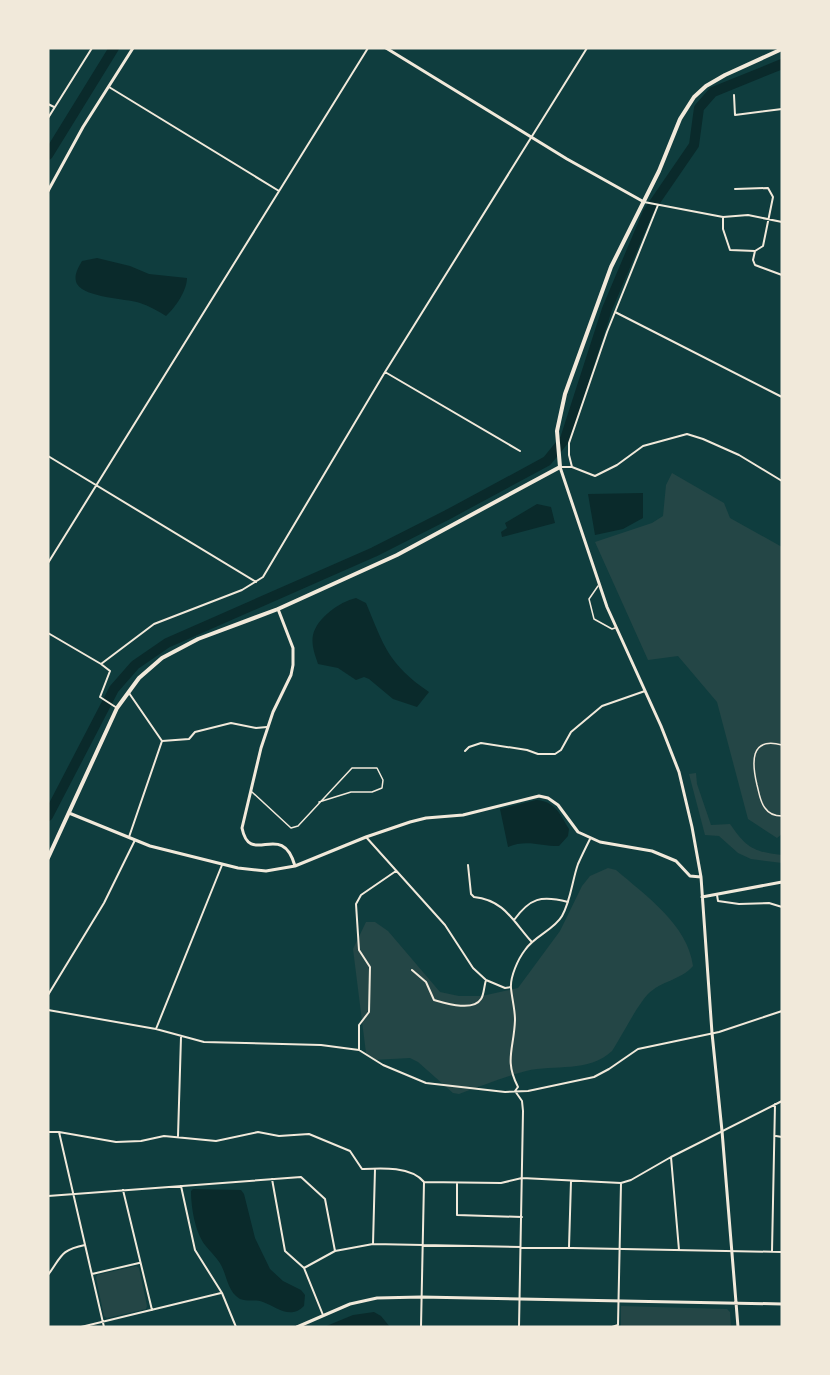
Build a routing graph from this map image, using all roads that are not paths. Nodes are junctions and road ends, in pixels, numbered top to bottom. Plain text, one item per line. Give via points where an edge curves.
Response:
1 (93, 48) edge
2 (133, 48) edge
3 (368, 48) edge
4 (386, 48) edge
5 (587, 48) edge
6 (782, 49) edge
7 (109, 87) junction
8 (734, 94) dead end
9 (48, 104) edge
10 (54, 107) junction
11 (782, 109) edge
12 (48, 118) edge
13 (532, 137) junction
14 (735, 189) dead end
15 (48, 190) edge
16 (279, 191) junction
17 (646, 202) junction
18 (657, 205) junction
19 (723, 217) junction
20 (768, 219) junction
21 (782, 222) edge
22 (755, 251) junction
23 (782, 275) edge
24 (615, 312) junction
25 (385, 372) junction
26 (782, 397) edge
27 (520, 451) dead end
28 (48, 456) edge
29 (560, 467) junction
30 (572, 467) junction
31 (782, 481) edge
32 (96, 485) junction
33 (48, 563) edge
34 (256, 582) junction
35 (599, 585) junction
36 (278, 609) junction
37 (616, 628) junction
38 (48, 633) edge
39 (101, 664) junction
40 (645, 690) junction
41 (128, 691) junction
42 (114, 706) junction
43 (267, 727) junction
44 (162, 741) junction
45 (782, 745) edge
46 (465, 751) dead end
47 (250, 790) junction
48 (319, 802) junction
49 (69, 813) junction
50 (782, 816) edge
51 (366, 837) junction
52 (129, 838) junction
53 (590, 838) junction
54 (135, 840) junction
55 (48, 858) edge
56 (222, 864) junction
57 (468, 865) dead end
58 (296, 866) junction
59 (396, 871) junction
60 (701, 876) junction
61 (782, 882) edge
62 (717, 895) junction
63 (702, 897) junction
64 (568, 902) junction
65 (782, 907) edge
66 (514, 920) junction
67 (531, 941) junction
68 (412, 970) dead end
69 (486, 980) junction
70 (511, 987) junction
71 (48, 995) edge
72 (48, 1010) edge
73 (782, 1011) edge
74 (156, 1029) junction
75 (712, 1033) junction
76 (181, 1037) junction
77 (359, 1050) junction
78 (515, 1092) junction
79 (782, 1101) edge
80 (776, 1104) junction
81 (722, 1131) junction
82 (48, 1132) edge
83 (58, 1132) junction
84 (776, 1136) junction
85 (178, 1137) junction
86 (782, 1137) edge
87 (671, 1157) junction
88 (375, 1168) junction
89 (522, 1178) junction
90 (272, 1179) junction
91 (571, 1181) junction
92 (424, 1182) junction
93 (457, 1183) junction
94 (621, 1183) junction
95 (181, 1186) junction
96 (123, 1190) junction
97 (73, 1193) junction
98 (48, 1196) edge
99 (522, 1216) junction
100 (373, 1244) junction
101 (422, 1244) junction
102 (85, 1245) junction
103 (521, 1246) junction
104 (569, 1248) junction
105 (619, 1249) junction
106 (679, 1250) junction
107 (335, 1251) junction
108 (732, 1251) junction
109 (772, 1251) junction
110 (782, 1252) edge
111 (140, 1262) junction
112 (304, 1268) junction
113 (92, 1274) junction
114 (48, 1275) edge
115 (222, 1293) junction
116 (421, 1297) junction
117 (520, 1299) junction
118 (618, 1301) junction
119 (736, 1303) junction
120 (782, 1304) edge
121 (152, 1310) junction
122 (323, 1315) junction
123 (103, 1322) junction
124 (81, 1327) edge
125 (104, 1327) edge
126 (236, 1327) edge
127 (297, 1327) edge
128 (421, 1327) edge
129 (519, 1327) edge
130 (612, 1327) edge
131 (738, 1327) edge

1 - 10 street
2 - 7 street
3 - 16 street
4 - 13 street
5 - 13 street
6 - 17 main road via 715,80 694,97 680,119
7 - 15 street
7 - 16 street
8 - 11 street via 735,115
9 - 10 street
10 - 12 street
13 - 17 street
13 - 25 street
14 - 20 street via 768,188 773,197
16 - 32 street
17 - 18 street
17 - 29 main road via 611,267 561,405 557,431
18 - 19 street
18 - 24 street
19 - 20 street via 748,215
19 - 22 street via 730,250
20 - 21 street
20 - 22 street via 764,244
22 - 23 street via 755,265
24 - 26 street
24 - 30 street via 569,443
25 - 27 street
25 - 34 street via 263,577
28 - 32 street
29 - 30 street
29 - 35 street
29 - 36 main road via 397,555
30 - 31 street via 595,476 642,446 687,435 739,455
32 - 33 street
32 - 34 street
34 - 39 street via 154,624
35 - 37 street
35 - 37 street via 589,599 594,619
36 - 41 main road via 174,650
36 - 43 street via 290,637 293,657 291,675
37 - 40 street
38 - 39 street
39 - 42 street via 110,671 100,697
40 - 46 street via 602,706 571,732 555,754 481,743
40 - 60 street via 678,772
41 - 42 main road
41 - 44 street
42 - 49 main road
43 - 44 street via 231,723 195,732 189,739
43 - 47 street
44 - 52 street
45 - 50 street via 765,745 752,762 763,805 768,812
47 - 48 street via 291,828
47 - 58 street via 242,828 246,839 258,845 281,844 291,852
48 - 48 street via 352,768 376,768 383,780 381,788 372,792 351,792
49 - 52 street
49 - 55 main road
51 - 53 street via 426,818 463,815 539,796 554,801 574,829
51 - 58 street
51 - 59 street
52 - 54 street
53 - 60 street via 652,851 676,861 690,876
53 - 64 street
54 - 56 street
54 - 71 street via 104,903
56 - 58 street via 266,871
56 - 74 street
57 - 66 street via 471,894 495,902
59 - 69 street via 446,925 473,968
59 - 77 street via 362,895 356,904 359,950 370,967 369,1012 359,1025
60 - 63 street
61 - 62 street
62 - 63 street
62 - 65 street via 718,901
63 - 75 street
64 - 66 street via 543,898 531,901
64 - 67 street via 560,919
66 - 67 street
67 - 70 street
68 - 69 street via 426,982 434,1000 456,1006 471,1005 481,999
69 - 70 street
70 - 78 street via 515,1023 509,1062 518,1087
72 - 74 street
73 - 75 street
74 - 76 street
75 - 78 street via 638,1049 594,1077
75 - 81 street
76 - 77 street via 204,1042 321,1045
76 - 85 street
77 - 78 street via 426,1083
78 - 89 street via 523,1111
79 - 80 street
80 - 81 street
80 - 84 street
81 - 87 street
81 - 108 street
82 - 83 street
83 - 85 street via 116,1142
83 - 97 street
84 - 86 street
84 - 109 street
85 - 88 street via 216,1141 258,1132 279,1136 309,1134 350,1151 362,1169
87 - 94 street
87 - 106 street
88 - 92 street via 404,1170
88 - 100 street
89 - 91 street
89 - 93 street via 501,1183
89 - 99 street
90 - 95 street
90 - 107 street via 301,1177 325,1199
90 - 112 street via 285,1251
91 - 94 street
91 - 104 street
92 - 93 street
92 - 101 street
93 - 99 street via 457,1215
94 - 105 street
95 - 96 street
95 - 115 street via 195,1250
96 - 97 street
96 - 111 street
97 - 98 street
97 - 102 street
99 - 103 street
100 - 101 street
100 - 107 street
101 - 103 street
101 - 116 street
102 - 113 street
102 - 114 street via 63,1253
103 - 104 street
103 - 117 street
104 - 105 street
105 - 106 street
105 - 118 street
106 - 108 street
107 - 112 street
108 - 109 street
108 - 119 street
109 - 110 street
111 - 113 street
111 - 121 street
112 - 122 street
113 - 123 street
115 - 121 street
115 - 126 street
116 - 117 street
116 - 122 street via 377,1298
116 - 128 street
117 - 118 street
117 - 129 street
118 - 119 street
118 - 130 street via 618,1325
119 - 120 street
119 - 131 street
121 - 123 street
122 - 127 street
123 - 124 street
123 - 125 street

